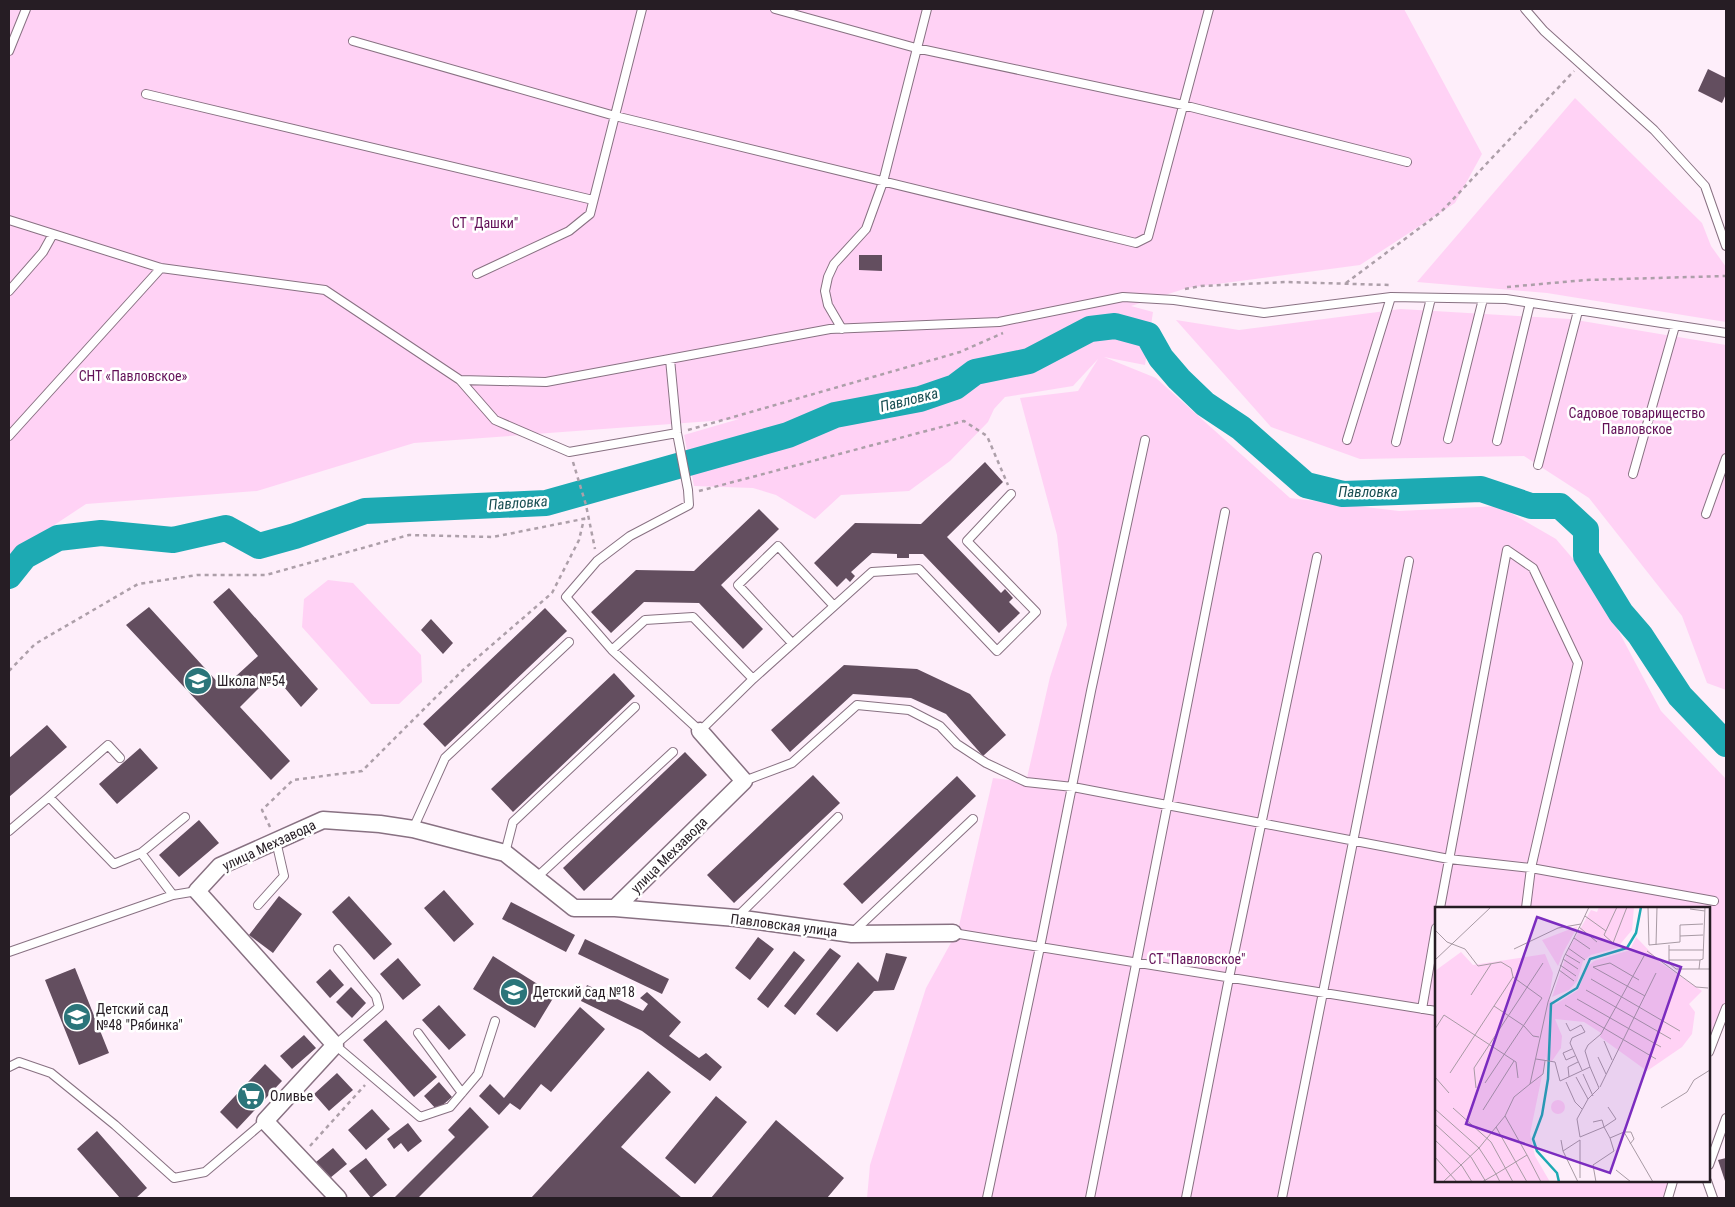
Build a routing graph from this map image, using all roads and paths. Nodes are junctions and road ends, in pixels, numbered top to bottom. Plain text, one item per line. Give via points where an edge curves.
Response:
1 (26, 9) edge
2 (642, 9) edge
3 (775, 9) edge
4 (927, 9) edge
5 (1209, 9) edge
6 (1525, 9) edge
7 (353, 41) dead end
8 (916, 48) junction
9 (9, 51) edge
10 (1581, 64) junction
11 (146, 94) dead end
12 (1183, 105) junction
13 (615, 116) junction
14 (1407, 162) dead end
15 (883, 182) junction
16 (593, 200) junction
17 (9, 220) edge
18 (53, 234) junction
19 (1726, 246) edge
20 (161, 268) junction
21 (477, 274) dead end
22 (1726, 276) edge
23 (1345, 284) junction
24 (1396, 285) dead end
25 (1502, 287) dead end
26 (1182, 290) dead end
27 (9, 291) edge
28 (1391, 297) junction
29 (1431, 298) junction
30 (1483, 299) junction
31 (1530, 303) junction
32 (1578, 310) junction
33 (1675, 326) junction
34 (842, 329) junction
35 (1006, 332) dead end
36 (1726, 333) edge
37 (670, 359) junction
38 (460, 380) junction
39 (677, 433) junction
40 (9, 436) edge
41 (1448, 439) dead end
42 (1145, 440) dead end
43 (1347, 440) dead end
44 (1497, 441) dead end
45 (1396, 442) dead end
46 (1726, 458) edge
47 (1538, 465) dead end
48 (577, 472) dead end
49 (1633, 474) dead end
50 (688, 492) junction
51 (1012, 494) joint
52 (1226, 512) dead end
53 (1706, 514) dead end
54 (588, 518) junction
55 (584, 519) junction
56 (1317, 557) dead end
57 (597, 561) junction
58 (1409, 561) dead end
59 (834, 606) junction
60 (569, 642) dead end
61 (792, 644) junction
62 (612, 650) junction
63 (9, 671) edge
64 (753, 679) junction
65 (635, 707) dead end
66 (700, 730) junction
67 (673, 752) dead end
68 (120, 758) dead end
69 (744, 781) junction
70 (1072, 787) junction
71 (49, 797) junction
72 (1167, 805) junction
73 (185, 817) dead end
74 (838, 817) dead end
75 (973, 819) dead end
76 (1261, 822) junction
77 (413, 829) junction
78 (9, 831) edge
79 (1353, 840) junction
80 (276, 841) junction
81 (505, 853) junction
82 (141, 854) junction
83 (1449, 859) junction
84 (1531, 868) junction
85 (536, 878) junction
86 (197, 891) junction
87 (173, 895) junction
88 (1714, 901) dead end
89 (258, 905) dead end
90 (1440, 907) edge
91 (1526, 907) edge
92 (615, 908) junction
93 (736, 918) junction
94 (953, 933) joint
95 (852, 934) junction
96 (1435, 934) edge
97 (1040, 947) junction
98 (338, 949) dead end
99 (9, 952) edge
100 (1135, 963) junction
101 (1229, 978) junction
102 (1322, 993) junction
103 (1726, 1008) edge
104 (1422, 1009) junction
105 (1435, 1011) edge
106 (495, 1021) dead end
107 (418, 1033) dead end
108 (335, 1045) junction
109 (1710, 1049) edge
110 (9, 1067) edge
111 (373, 1076) junction
112 (462, 1093) junction
113 (1726, 1118) edge
114 (265, 1121) junction
115 (300, 1158) junction
116 (1710, 1162) edge
117 (1673, 1182) edge
118 (1707, 1182) edge
119 (338, 1198) edge
120 (987, 1198) edge
121 (1090, 1198) edge
122 (1186, 1198) edge
123 (1282, 1198) edge
124 (1668, 1198) edge
125 (1712, 1198) edge

1 - 9 lane
2 - 13 lane
3 - 8 lane
4 - 8 lane
5 - 12 lane
6 - 10 lane
7 - 13 lane
8 - 12 lane
8 - 15 lane
10 - 19 lane via 1654,130 1705,186
10 - 23 path via 1441,212
11 - 16 lane
12 - 14 lane
12 - 15 lane via 1148,237 1136,243
13 - 15 lane
13 - 16 lane
15 - 34 lane via 866,230 834,264 828,277 825,291 828,305
16 - 21 lane via 590,214 569,231
17 - 18 lane
18 - 20 lane
18 - 27 lane via 43,252
20 - 38 lane via 325,290
20 - 40 lane
22 - 25 path via 1586,280
23 - 24 path
23 - 26 path via 1286,282 1201,286
28 - 29 lane
28 - 34 lane via 1264,313 1174,300 1123,298 999,322
28 - 43 lane
29 - 30 lane
29 - 45 lane
30 - 31 lane
30 - 41 lane
31 - 32 lane
31 - 44 lane
32 - 33 lane
32 - 47 lane
33 - 36 lane
33 - 49 lane
34 - 37 lane
35 - 39 path via 960,352
37 - 38 lane via 546,382
37 - 39 lane
38 - 39 lane via 496,420 569,452
39 - 50 lane
42 - 70 lane
46 - 53 lane
48 - 54 path
50 - 51 path via 964,421 987,436
50 - 57 lane via 689,505 630,536
51 - 59 lane via 967,541 1036,612 997,651 919,569 872,572
52 - 72 lane
54 - 55 path
54 - 57 path
55 - 63 path via 493,537 409,536 266,575 197,575 138,584 35,644
55 - 80 path via 579,540 552,593 463,670 362,770 293,780 262,810
56 - 76 lane
57 - 62 lane via 566,597
58 - 79 lane
59 - 61 lane
59 - 61 lane via 778,546 738,585
60 - 77 lane via 445,758
61 - 64 lane
62 - 64 lane via 644,620 693,617
62 - 66 lane
64 - 66 lane
65 - 81 lane via 513,822
66 - 69 street
67 - 85 lane
68 - 71 lane via 108,746
69 - 70 lane via 792,763 857,705 909,710 940,726 956,744 986,763 1026,782
69 - 92 street, улица Мехзавода
70 - 72 lane
70 - 97 lane
71 - 78 lane
71 - 82 lane via 114,864
72 - 76 lane
72 - 100 lane
73 - 82 lane
74 - 93 lane
75 - 95 lane
76 - 79 lane
76 - 101 lane
77 - 80 street, улица Мехзавода via 323,820
77 - 81 street, улица Мехзавода
79 - 83 lane
79 - 102 lane
80 - 86 street, улица Мехзавода via 220,866
80 - 89 lane via 284,876
81 - 85 street, улица Мехзавода
82 - 87 lane
83 - 84 lane
83 - 84 lane via 1507,550 1533,568 1578,663
83 - 90 lane
84 - 88 lane
84 - 91 lane
85 - 92 street, улица Мехзавода via 574,908
86 - 87 lane
86 - 108 street
87 - 99 lane
92 - 93 street, Павловская улица
93 - 95 street, Павловская улица
94 - 95 street, Павловская улица
94 - 97 lane
96 - 104 lane
97 - 100 lane
97 - 120 lane
98 - 108 lane via 376,996 379,1008
100 - 101 lane
100 - 121 lane
101 - 102 lane
101 - 122 lane
102 - 104 lane
102 - 123 lane
103 - 109 lane
104 - 105 lane
106 - 112 lane via 478,1074
107 - 112 lane
108 - 111 lane
108 - 114 street
110 - 114 lane via 19,1062 52,1073 174,1178 205,1172
111 - 112 lane via 420,1117 450,1107
111 - 115 path
113 - 116 lane
114 - 115 street
115 - 119 street
117 - 124 lane
118 - 125 lane

